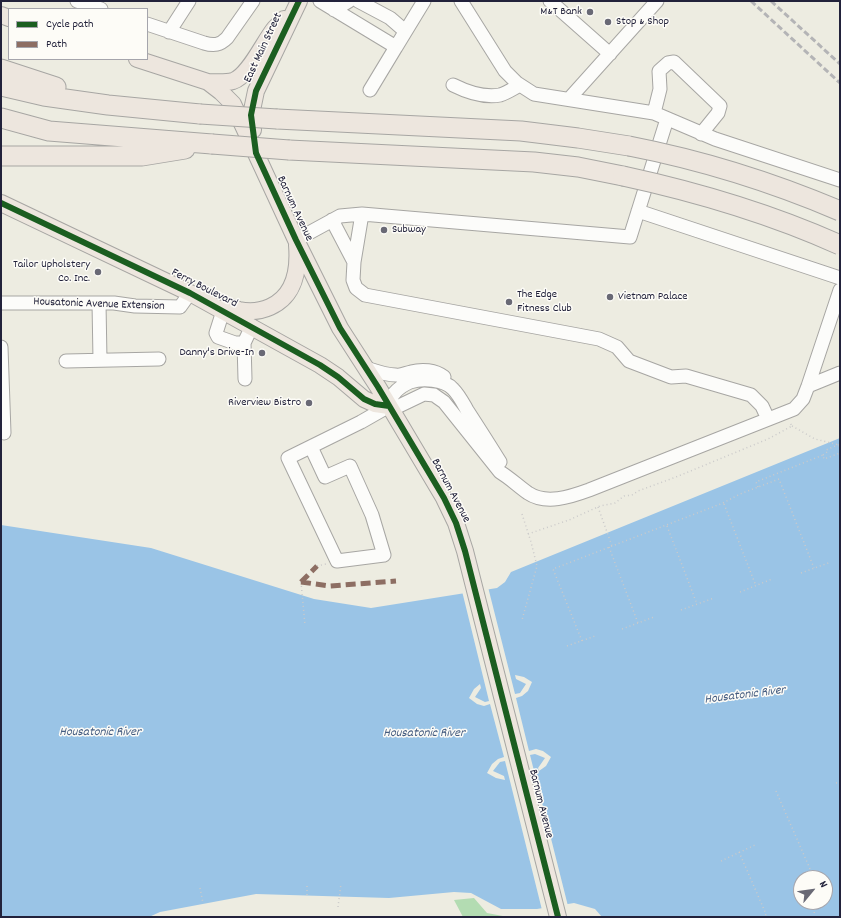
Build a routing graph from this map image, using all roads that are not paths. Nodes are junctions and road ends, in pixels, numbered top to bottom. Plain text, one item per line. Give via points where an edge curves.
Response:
1 (77, 1) edge
2 (189, 1) edge
3 (253, 1) edge
4 (320, 1) edge
5 (349, 1) edge
6 (358, 1) edge
7 (424, 1) edge
8 (461, 1) edge
9 (550, 1) edge
10 (657, 1) edge
11 (297, 4) edge
12 (98, 8) edge
13 (334, 10) junction
14 (148, 24) edge
15 (405, 31) junction
16 (169, 32) junction
17 (396, 47) junction
18 (610, 54) junction
19 (140, 60) edge
20 (1, 69) edge
21 (208, 82) junction
22 (453, 85) dead end
23 (520, 85) junction
24 (1, 86) edge
25 (370, 90) dead end
26 (569, 99) junction
27 (108, 104) junction
28 (654, 113) junction
29 (1, 118) edge
30 (667, 119) junction
31 (701, 134) junction
32 (212, 144) junction
33 (256, 153) junction
34 (1, 156) edge
35 (840, 180) edge
36 (1, 203) edge
37 (638, 211) junction
38 (840, 211) edge
39 (362, 214) junction
40 (332, 220) junction
41 (296, 240) junction
42 (840, 245) edge
43 (354, 262) junction
44 (840, 278) edge
45 (840, 290) edge
46 (190, 293) junction
47 (208, 302) junction
48 (1, 303) edge
49 (99, 303) junction
50 (223, 311) junction
51 (252, 326) junction
52 (244, 343) junction
53 (1, 347) edge
54 (159, 359) dead end
55 (100, 360) junction
56 (66, 361) dead end
57 (366, 368) junction
58 (840, 373) edge
59 (245, 379) dead end
60 (808, 386) junction
61 (453, 388) junction
62 (389, 406) junction
63 (768, 419) junction
64 (4, 433) dead end
65 (311, 447) junction
66 (510, 478) junction
67 (558, 917) edge

1 - 12 street
2 - 16 street
3 - 16 street via 227,38 218,45
4 - 13 street
5 - 13 street
6 - 15 street via 390,18
7 - 15 street
8 - 23 street via 505,71
9 - 18 street
10 - 18 street
11 - 21 main road, East Main Street via 275,28 242,76 226,82
11 - 33 main road, East Main Street via 256,91 252,115
13 - 17 street
14 - 16 street
15 - 17 street
17 - 25 street
18 - 26 street
19 - 21 main road, Barnum Avenue
20 - 27 highway
21 - 33 main road, Barnum Avenue via 233,104
22 - 23 street via 468,92 490,95 500,94
23 - 26 street via 534,94
24 - 27 highway via 44,96
26 - 28 street
27 - 38 highway, bridge via 200,114 517,131 578,138 629,146 732,171
28 - 30 street
28 - 31 street via 660,89 660,71 668,63 674,62 720,106 718,113
29 - 32 highway via 49,131
30 - 31 street
30 - 37 street
31 - 35 street
32 - 34 highway via 142,156
32 - 42 highway, bridge via 528,161 578,167 680,190 743,208
33 - 41 main road, Barnum Avenue
36 - 46 main road, Ferry Boulevard
37 - 39 street via 630,237
37 - 44 street
39 - 40 street via 340,216
39 - 43 street
40 - 41 street
40 - 43 street
41 - 47 main road via 295,278 288,292 278,303 264,310 252,311
41 - 57 main road, Barnum Avenue via 340,328
43 - 63 street via 353,280 356,288 364,295 599,339 615,345 629,361 671,377 686,376 751,395 762,406
45 - 60 street
46 - 47 main road, Ferry Boulevard
46 - 49 street, Housatonic Avenue Extension via 180,307
47 - 50 main road, Ferry Boulevard
48 - 49 street, Housatonic Avenue Extension
49 - 55 street
50 - 51 main road, Ferry Boulevard
50 - 52 street via 216,333 218,337 235,343
51 - 52 street
51 - 62 main road, Ferry Boulevard via 320,365 364,399
52 - 59 street
53 - 64 street
54 - 55 street
55 - 56 street
57 - 61 street via 396,376 418,370 431,371 441,375
57 - 62 main road, Barnum Avenue
58 - 60 street
60 - 63 street via 800,403 794,409
61 - 62 street via 439,382 416,380 394,392
61 - 66 street
62 - 65 street
62 - 66 street via 399,406 424,394 438,397 500,472
62 - 67 main road, Barnum Avenue via 432,478 461,536
63 - 66 street via 566,498 537,498
65 - 65 street via 288,458 337,561 384,555 372,515 350,466 325,477

